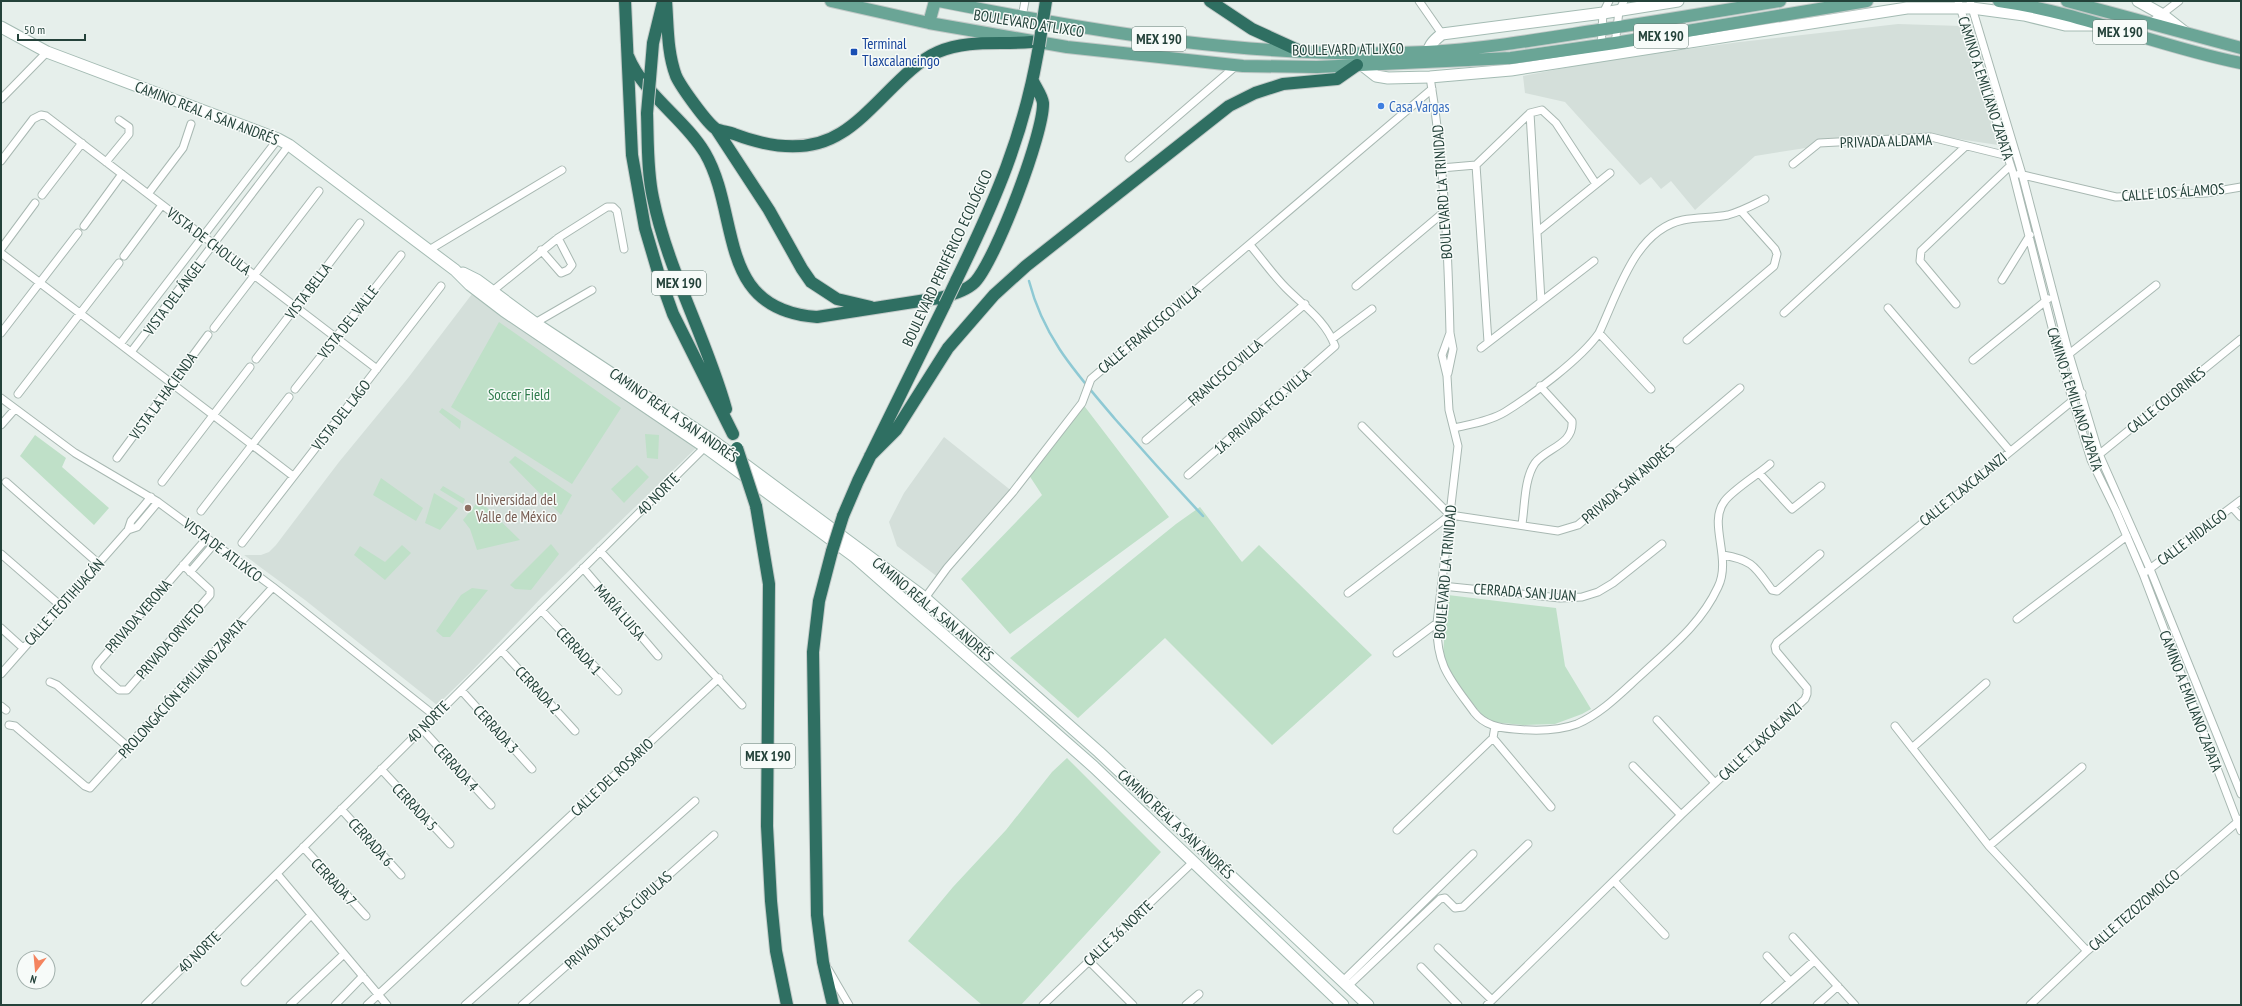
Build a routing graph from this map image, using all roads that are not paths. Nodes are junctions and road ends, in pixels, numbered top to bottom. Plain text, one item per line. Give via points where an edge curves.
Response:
1 (625, 1) edge
2 (664, 1) edge
3 (831, 1) edge
4 (935, 1) edge
5 (939, 1) edge
6 (1025, 1) edge
7 (1046, 1) edge
8 (1210, 1) edge
9 (1223, 1) edge
10 (1418, 1) edge
11 (1609, 1) edge
12 (1678, 1) edge
13 (1780, 1) edge
14 (1867, 1) edge
15 (1999, 1) edge
16 (2067, 1) edge
17 (2138, 1) edge
18 (2179, 1) edge
19 (1959, 4) edge
20 (1971, 4) edge
21 (1621, 6) edge
22 (1603, 13) junction
23 (2163, 15) junction
24 (1022, 17) junction
25 (929, 23) junction
26 (2149, 24) junction
27 (2095, 25) junction
28 (1, 27) edge
29 (1617, 28) junction
30 (1601, 30) junction
31 (1442, 34) junction
32 (2188, 34) junction
33 (1031, 42) junction
34 (2239, 46) edge
35 (1615, 48) junction
36 (1601, 51) junction
37 (47, 52) junction
38 (1303, 52) junction
39 (628, 56) junction
40 (1428, 57) junction
41 (2241, 64) edge
42 (1237, 65) junction
43 (1360, 65) junction
44 (1430, 77) junction
45 (1033, 81) junction
46 (1432, 89) junction
47 (1, 99) edge
48 (1530, 113) junction
49 (119, 120) dead end
50 (191, 124) dead end
51 (716, 129) junction
52 (278, 139) junction
53 (82, 143) junction
54 (289, 145) junction
55 (1966, 146) junction
56 (2008, 156) junction
57 (1129, 158) dead end
58 (1, 161) edge
59 (106, 162) junction
60 (1793, 164) dead end
61 (1476, 165) junction
62 (1441, 168) junction
63 (2011, 169) junction
64 (562, 170) dead end
65 (122, 174) junction
66 (1610, 174) dead end
67 (2022, 174) junction
68 (1596, 184) junction
69 (2241, 187) edge
70 (319, 191) dead end
71 (148, 194) junction
72 (42, 195) dead end
73 (1765, 199) dead end
74 (35, 203) dead end
75 (162, 205) junction
76 (1741, 211) junction
77 (1444, 212) junction
78 (360, 223) dead end
79 (84, 226) dead end
80 (1537, 232) junction
81 (78, 233) dead end
82 (2030, 235) junction
83 (203, 236) junction
84 (558, 238) junction
85 (214, 244) junction
86 (1250, 245) junction
87 (1, 249) edge
88 (624, 249) dead end
89 (429, 250) junction
90 (542, 250) junction
91 (1, 253) edge
92 (401, 255) dead end
93 (124, 256) dead end
94 (1594, 261) dead end
95 (119, 263) dead end
96 (254, 275) junction
97 (2002, 280) dead end
98 (40, 283) junction
99 (2156, 285) dead end
100 (441, 286) dead end
101 (1356, 286) dead end
102 (592, 290) dead end
103 (489, 293) junction
104 (2054, 298) junction
105 (2044, 300) junction
106 (1541, 301) junction
107 (1305, 304) junction
108 (1956, 304) dead end
109 (296, 307) junction
110 (874, 308) junction
111 (1888, 308) dead end
112 (1372, 309) dead end
113 (1784, 313) dead end
114 (80, 314) junction
115 (535, 323) junction
116 (214, 328) dead end
117 (1, 333) edge
118 (1599, 333) junction
119 (208, 335) dead end
120 (336, 338) junction
121 (2241, 339) edge
122 (1686, 340) dead end
123 (1488, 342) junction
124 (1334, 343) junction
125 (120, 344) junction
126 (1482, 348) dead end
127 (131, 352) junction
128 (2069, 354) junction
129 (256, 359) dead end
130 (1973, 360) dead end
131 (250, 367) dead end
132 (377, 369) junction
133 (172, 384) junction
134 (1540, 386) junction
135 (1740, 388) dead end
136 (295, 389) dead end
137 (1651, 389) dead end
138 (2082, 393) junction
139 (18, 394) dead end
140 (289, 397) dead end
141 (1, 398) edge
142 (2072, 400) junction
143 (15, 409) junction
144 (213, 415) junction
145 (1, 425) edge
146 (1362, 426) dead end
147 (1455, 428) junction
148 (733, 434) junction
149 (1146, 440) dead end
150 (708, 444) junction
151 (252, 445) junction
152 (2010, 451) junction
153 (2099, 454) junction
154 (870, 456) junction
155 (118, 458) dead end
156 (2091, 460) junction
157 (1770, 464) dead end
158 (1759, 473) junction
159 (1188, 475) dead end
160 (294, 476) junction
161 (6, 482) dead end
162 (162, 482) dead end
163 (1821, 486) dead end
164 (151, 497) junction
165 (2241, 500) edge
166 (158, 502) junction
167 (2232, 507) junction
168 (201, 512) dead end
169 (1450, 515) junction
170 (2241, 517) edge
171 (1522, 524) junction
172 (128, 530) junction
173 (2127, 536) junction
174 (207, 538) junction
175 (242, 543) dead end
176 (214, 544) junction
177 (1662, 544) dead end
178 (600, 551) junction
179 (1, 554) edge
180 (1820, 554) dead end
181 (1723, 555) junction
182 (99, 564) junction
183 (183, 565) junction
184 (583, 568) junction
185 (2150, 569) junction
186 (190, 572) junction
187 (2143, 574) junction
188 (1442, 586) junction
189 (273, 587) junction
190 (1348, 593) dead end
191 (925, 598) junction
192 (61, 606) junction
193 (541, 610) junction
194 (922, 616) junction
195 (2018, 619) dead end
196 (1437, 623) junction
197 (1, 628) edge
198 (2176, 631) junction
199 (2166, 637) junction
200 (23, 648) junction
201 (501, 650) junction
202 (1397, 653) dead end
203 (658, 656) dead end
204 (1, 674) edge
205 (719, 678) junction
206 (50, 682) dead end
207 (1986, 683) dead end
208 (461, 690) junction
209 (618, 691) dead end
210 (124, 692) joint
211 (1032, 692) junction
212 (742, 705) dead end
213 (1025, 705) junction
214 (435, 716) junction
215 (1657, 720) dead end
216 (9, 725) dead end
217 (1495, 726) junction
218 (1894, 726) dead end
219 (422, 728) junction
220 (575, 731) dead end
221 (1493, 738) junction
222 (129, 748) junction
223 (1912, 748) junction
224 (1633, 766) dead end
225 (2082, 767) dead end
226 (381, 769) junction
227 (532, 769) dead end
228 (1715, 783) junction
229 (2241, 794) edge
230 (695, 801) dead end
231 (491, 805) dead end
232 (1551, 807) dead end
233 (341, 809) junction
234 (1682, 815) junction
235 (2239, 820) edge
236 (1397, 830) dead end
237 (2241, 831) edge
238 (714, 836) dead end
239 (450, 844) dead end
240 (1528, 844) dead end
241 (1989, 846) junction
242 (303, 847) junction
243 (1473, 854) dead end
244 (1193, 862) junction
245 (278, 875) junction
246 (400, 875) dead end
247 (1614, 881) junction
248 (312, 915) junction
249 (366, 916) dead end
250 (1665, 935) dead end
251 (1793, 937) dead end
252 (1297, 938) junction
253 (1438, 948) dead end
254 (1286, 950) junction
255 (2087, 951) junction
256 (344, 954) junction
257 (1767, 956) dead end
258 (1088, 960) junction
259 (1814, 960) junction
260 (824, 962) junction
261 (1421, 967) dead end
262 (363, 976) junction
263 (1790, 981) junction
264 (245, 982) dead end
265 (1345, 984) junction
266 (1838, 986) junction
267 (1199, 994) dead end
268 (378, 995) junction
269 (1490, 1003) edge
270 (145, 1005) edge
271 (290, 1005) edge
272 (335, 1005) edge
273 (368, 1005) edge
274 (387, 1005) edge
275 (465, 1005) edge
276 (522, 1005) edge
277 (787, 1005) edge
278 (833, 1005) edge
279 (849, 1005) edge
280 (1043, 1005) edge
281 (1133, 1005) edge
282 (1186, 1005) edge
283 (1343, 1005) edge
284 (1368, 1005) edge
285 (1458, 1005) edge
286 (1764, 1005) edge
287 (1817, 1005) edge
288 (1854, 1005) edge
289 (2030, 1005) edge

1 - 39 highway
2 - 51 highway via 676,75 688,97
2 - 148 highway, MEX 190, bridge via 653,43 647,113 652,197 678,280 719,385
3 - 25 main road, BOULEVARD ATLIXCO / MEX 190
4 - 25 main road
5 - 24 main road, BOULEVARD ATLIXCO / MEX 190
6 - 24 street
7 - 45 highway, BOULEVARD PERIFÉRICO ECOLÓGICO, bridge
8 - 38 highway via 1252,29
9 - 38 highway via 1248,20
10 - 31 street
11 - 22 street
12 - 21 main road
13 - 29 main road, MEX 190
14 - 35 main road, BOULEVARD ATLIXCO / MEX 190
15 - 27 main road, MEX 190
16 - 26 main road, MEX 190
17 - 23 main road
18 - 23 street
19 - 20 main road
19 - 35 main road via 1907,8
19 - 56 street, CAMINO A EMILIANO ZAPATA
20 - 27 main road via 2065,25
20 - 67 street, CAMINO A EMILIANO ZAPATA
21 - 22 main road
21 - 29 street
22 - 30 street
22 - 31 main road
23 - 26 street
23 - 32 main road
24 - 38 main road, BOULEVARD ATLIXCO / MEX 190 via 1071,27 1159,39
25 - 33 main road, BOULEVARD ATLIXCO / MEX 190
26 - 32 main road, MEX 190
27 - 41 main road, MEX 190
28 - 37 main road, CAMINO REAL A SAN ANDRÉS
29 - 30 main road, MEX 190
29 - 35 street
30 - 36 street
30 - 40 main road, MEX 190
31 - 40 main road via 1434,40
32 - 34 main road, MEX 190
33 - 42 main road, BOULEVARD ATLIXCO / MEX 190
33 - 51 highway via 969,44 939,51 922,61 851,126 819,143 799,146 764,144
35 - 36 main road, BOULEVARD ATLIXCO / MEX 190
36 - 40 main road, BOULEVARD ATLIXCO / MEX 190 via 1511,58
36 - 44 main road via 1511,70
37 - 47 street
37 - 52 main road, CAMINO REAL A SAN ANDRÉS
38 - 40 main road, BOULEVARD ATLIXCO / MEX 190 via 1382,53
39 - 110 highway via 640,79 689,131 709,162 738,265 750,285 771,303 806,316 833,316
39 - 148 highway via 632,155 645,228 673,314
40 - 43 main road, BOULEVARD ATLIXCO / MEX 190
40 - 44 main road, BOULEVARD LA TRINIDAD
42 - 43 main road, BOULEVARD ATLIXCO / MEX 190
42 - 57 street
43 - 44 main road via 1380,77
43 - 154 highway via 1338,79 1283,84 1255,93 1229,106 1026,266 994,295 963,329 934,367 896,430
44 - 46 street, BOULEVARD LA TRINIDAD
45 - 110 highway via 1042,98 1040,122 1007,223 981,273 970,286 957,293
45 - 154 highway, BOULEVARD PERIFÉRICO ECOLÓGICO, bridge via 1012,155 987,216
46 - 62 street, BOULEVARD LA TRINIDAD
46 - 86 street, CALLE FRANCISCO VILLA
48 - 61 street
48 - 68 street via 1542,110 1556,123
48 - 80 street
49 - 59 street via 129,127 130,134
50 - 71 street via 183,148
51 - 110 highway via 769,210 811,282 837,299
52 - 54 main road, CAMINO REAL A SAN ANDRÉS
52 - 83 street, VISTA DEL ÁNGEL
53 - 58 street, VISTA DE CHOLULA via 41,115 33,119
53 - 59 street, VISTA DE CHOLULA
53 - 72 street
54 - 85 street, VISTA DEL ÁNGEL
54 - 89 main road, CAMINO REAL A SAN ANDRÉS
55 - 56 street, PRIVADA ALDAMA
55 - 60 street, PRIVADA ALDAMA via 1931,137 1819,143
55 - 113 street
56 - 63 street, CAMINO A EMILIANO ZAPATA
59 - 65 street, VISTA DE CHOLULA
61 - 62 street
61 - 123 street
62 - 77 street, BOULEVARD LA TRINIDAD
63 - 67 street, CALLE LOS ÁLAMOS
63 - 82 street, CAMINO A EMILIANO ZAPATA
63 - 108 street via 1921,251 1920,261
64 - 89 street
65 - 71 street, VISTA DE CHOLULA
65 - 79 street
66 - 68 street
67 - 69 street, CALLE LOS ÁLAMOS via 2116,197 2206,193
67 - 104 street, CAMINO A EMILIANO ZAPATA
68 - 80 street
70 - 96 street
71 - 75 street, VISTA DE CHOLULA
73 - 76 street
74 - 87 street
75 - 83 street, VISTA DE CHOLULA
75 - 93 street
76 - 118 street via 1666,225 1641,246
76 - 122 street via 1775,249 1777,254 1774,266
77 - 101 street
77 - 147 street, BOULEVARD LA TRINIDAD via 1452,348 1447,376 1449,410
78 - 109 street, VISTA BELLA
80 - 106 street
81 - 98 street
82 - 97 street
82 - 105 street, CAMINO A EMILIANO ZAPATA
83 - 85 street, VISTA DE CHOLULA
83 - 125 street, VISTA DEL ÁNGEL
84 - 88 street via 607,207 613,206 617,211
84 - 90 street
84 - 90 street via 572,265 568,270 561,272
85 - 96 street, VISTA DE CHOLULA
85 - 127 street, VISTA DEL ÁNGEL
86 - 107 street via 1286,287
86 - 191 street, CALLE FRANCISCO VILLA via 1091,379 1082,403 1013,492 947,568
89 - 103 main road, CAMINO REAL A SAN ANDRÉS via 455,270 478,280
90 - 103 street
91 - 98 street
92 - 120 street, VISTA DEL VALLE
94 - 106 street
95 - 114 street
96 - 109 street, VISTA DE CHOLULA
96 - 116 street
98 - 114 street
98 - 117 street
99 - 128 street
100 - 132 street, VISTA DEL LAGO
102 - 115 street
103 - 115 main road, CAMINO REAL A SAN ANDRÉS
103 - 150 main road, CAMINO REAL A SAN ANDRÉS
104 - 105 street
104 - 128 street, CAMINO A EMILIANO ZAPATA
105 - 130 street
105 - 142 street, CAMINO A EMILIANO ZAPATA
106 - 123 street
107 - 124 street via 1331,334
107 - 149 street, FRANCISCO VILLA
109 - 120 street, VISTA DE CHOLULA
109 - 129 street, VISTA BELLA
111 - 152 street
112 - 124 street, 1A. PRIVADA FCO. VILLA
114 - 125 street
114 - 139 street
115 - 150 main road, CAMINO REAL A SAN ANDRÉS
118 - 134 street via 1591,345
118 - 137 street
119 - 133 street, VISTA LA HACIENDA
120 - 132 street, VISTA DE CHOLULA
120 - 136 street, VISTA DEL VALLE
121 - 153 street, CALLE COLORINES
123 - 126 street
124 - 159 street, 1A. PRIVADA FCO. VILLA
125 - 127 street
127 - 133 street
128 - 138 street, CAMINO A EMILIANO ZAPATA
131 - 144 street
132 - 160 street, VISTA DEL LAGO
133 - 144 street
133 - 155 street, VISTA LA HACIENDA
134 - 147 street via 1492,418
134 - 171 street via 1572,421 1572,428 1565,440 1535,462 1528,484
135 - 171 street, PRIVADA SAN ANDRÉS via 1578,525 1558,531
138 - 142 street, CALLE TLAXCALANZI
138 - 153 street, CAMINO A EMILIANO ZAPATA
140 - 151 street
141 - 143 street, VISTA DE ATLIXCO
142 - 152 street, CALLE TLAXCALANZI
142 - 156 street, CAMINO A EMILIANO ZAPATA
143 - 145 street
143 - 164 street, VISTA DE ATLIXCO via 75,453
144 - 151 street
144 - 162 street
146 - 169 street
147 - 169 street, BOULEVARD LA TRINIDAD via 1458,446
148 - 277 highway, MEX 190, bridge via 756,506 769,584 767,826 776,951
150 - 178 street, 40 NORTE
150 - 191 main road, CAMINO REAL A SAN ANDRÉS
150 - 194 main road, CAMINO REAL A SAN ANDRÉS via 855,557
151 - 160 street
151 - 168 street
152 - 228 street, CALLE TLAXCALANZI via 1777,642 1776,651 1807,688 1807,694
153 - 156 street, CALLE COLORINES
153 - 185 street, CAMINO A EMILIANO ZAPATA
154 - 260 highway, BOULEVARD PERIFÉRICO ECOLÓGICO / MEX 190, bridge via 832,551 819,600 813,652 817,915
156 - 173 street, CAMINO A EMILIANO ZAPATA
157 - 158 street, BOULEVARD LA TRINIDAD
158 - 163 street via 1792,509
158 - 181 street, BOULEVARD LA TRINIDAD via 1724,501 1717,514
160 - 175 street, VISTA DEL LAGO
161 - 182 street
164 - 166 street, VISTA DE ATLIXCO
164 - 172 street, CALLE TEOTIHUACÁN via 131,521
165 - 167 street, CALLE HIDALGO
166 - 172 street, CALLE TEOTIHUACÁN via 137,527
166 - 174 street, VISTA DE ATLIXCO
167 - 170 street
167 - 185 street, CALLE HIDALGO
169 - 171 street, PRIVADA SAN ANDRÉS
169 - 188 street, BOULEVARD LA TRINIDAD
169 - 190 street
172 - 182 street, CALLE TEOTIHUACÁN
173 - 187 street, CAMINO A EMILIANO ZAPATA
173 - 195 street
174 - 176 street, VISTA DE ATLIXCO
174 - 183 street, PRIVADA VERONA
176 - 186 street
176 - 189 street, VISTA DE ATLIXCO
177 - 188 street, CERRADA SAN JUAN via 1613,583 1598,592 1582,597 1560,598
178 - 184 street, 40 NORTE
178 - 205 street
179 - 192 street
180 - 181 street via 1777,591 1772,590 1753,564
181 - 217 street, BOULEVARD LA TRINIDAD via 1719,585 1709,605 1684,637 1610,703 1576,724 1553,729 1524,730
182 - 192 street, CALLE TEOTIHUACÁN
183 - 186 street, PRIVADA ORVIETO
183 - 210 street, PRIVADA VERONA via 96,667
184 - 193 street, 40 NORTE
184 - 203 street, MARÍA LUISA
185 - 187 street, CALLE HIDALGO
185 - 198 street, CAMINO A EMILIANO ZAPATA
186 - 210 street, PRIVADA ORVIETO via 210,590 210,595
187 - 199 street, CAMINO A EMILIANO ZAPATA
188 - 196 street, BOULEVARD LA TRINIDAD
189 - 214 street, VISTA DE ATLIXCO
189 - 222 street, PROLONGACIÓN EMILIANO ZAPATA
191 - 194 street, CALLE FRANCISCO VILLA
191 - 211 main road, CAMINO REAL A SAN ANDRÉS
192 - 200 street, CALLE TEOTIHUACÁN
193 - 201 street, 40 NORTE
193 - 209 street, CERRADA 1
194 - 213 main road, CAMINO REAL A SAN ANDRÉS
196 - 202 street
196 - 217 street, BOULEVARD LA TRINIDAD via 1437,643 1446,674 1477,715
197 - 200 street
198 - 199 street
198 - 229 street, CAMINO A EMILIANO ZAPATA
199 - 235 street, CAMINO A EMILIANO ZAPATA
200 - 204 street, CALLE TEOTIHUACÁN
201 - 208 street, 40 NORTE
201 - 220 street, CERRADA 2
205 - 212 street
205 - 268 street, CALLE DEL ROSARIO
206 - 222 street via 57,685
207 - 223 street
208 - 214 street, 40 NORTE
208 - 227 street, CERRADA 3
211 - 213 main road
211 - 252 main road, CAMINO REAL A SAN ANDRÉS
213 - 244 main road, CAMINO REAL A SAN ANDRÉS
214 - 219 street, 40 NORTE
215 - 228 street
216 - 222 street, PROLONGACIÓN EMILIANO ZAPATA via 15,726 90,788
217 - 221 street
218 - 223 street
219 - 226 street, 40 NORTE
219 - 231 street, CERRADA 4
221 - 232 street
221 - 236 street
223 - 241 street
224 - 234 street
225 - 241 street
226 - 233 street, 40 NORTE
226 - 239 street, CERRADA 5
228 - 234 street, CALLE TLAXCALANZI
230 - 275 street
233 - 242 street, 40 NORTE
233 - 246 street, CERRADA 6
234 - 247 street, CALLE TLAXCALANZI
235 - 237 street, CAMINO A EMILIANO ZAPATA
235 - 255 street, CALLE TEZOZOMOLCO
238 - 276 street, PRIVADA DE LAS CÚPULAS
240 - 265 street via 1463,907 1455,908 1445,898 1440,899
241 - 255 street
242 - 245 street, 40 NORTE
242 - 249 street, CERRADA 7
243 - 265 street
244 - 254 main road, CAMINO REAL A SAN ANDRÉS
244 - 258 street, CALLE 36 NORTE
245 - 248 street
245 - 270 street, 40 NORTE
247 - 250 street
247 - 269 street, CALLE TLAXCALANZI
248 - 256 street
248 - 264 street
251 - 259 street
252 - 254 main road
252 - 265 main road, CAMINO REAL A SAN ANDRÉS
253 - 269 street
254 - 283 main road, CAMINO REAL A SAN ANDRÉS
255 - 289 street, CALLE TEZOZOMOLCO
256 - 262 street
256 - 271 street
257 - 263 street
258 - 280 street, CALLE 36 NORTE
258 - 281 street
259 - 263 street
259 - 266 street
260 - 278 highway, MEX 190
260 - 279 street
261 - 285 street
262 - 268 street
262 - 272 street
263 - 286 street
265 - 284 main road, CAMINO REAL A SAN ANDRÉS
266 - 287 street
266 - 288 street
267 - 282 street
268 - 273 street, CALLE DEL ROSARIO
268 - 274 street

